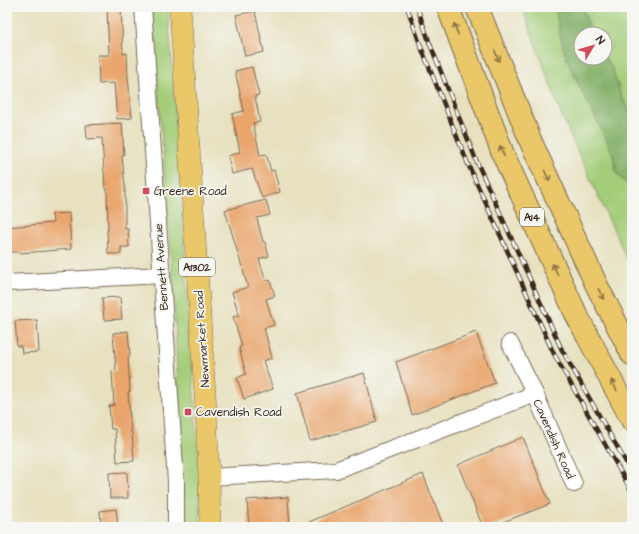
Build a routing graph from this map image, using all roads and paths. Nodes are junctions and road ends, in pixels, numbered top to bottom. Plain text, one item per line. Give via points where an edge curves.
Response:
1 (143, 7) edge
2 (180, 7) edge
3 (448, 7) edge
4 (477, 7) edge
5 (162, 275) junction
6 (7, 283) edge
7 (510, 343) dead end
8 (632, 354) edge
9 (535, 394) junction
10 (632, 420) edge
11 (209, 477) junction
12 (574, 484) dead end
13 (176, 527) edge
14 (210, 527) edge

1 - 5 street, Bennett Avenue
2 - 11 main road, Newmarket Road / A1302
10 -> 3 highway, A14 via 576,314 502,154
4 -> 8 highway, A14 via 531,142 597,286
5 - 6 street
5 - 13 street, Bennett Avenue via 176,482
7 - 9 street, Cavendish Road
9 - 11 street, Cavendish Road via 336,470
9 - 12 street, Cavendish Road
11 - 14 main road, Newmarket Road / A1302

